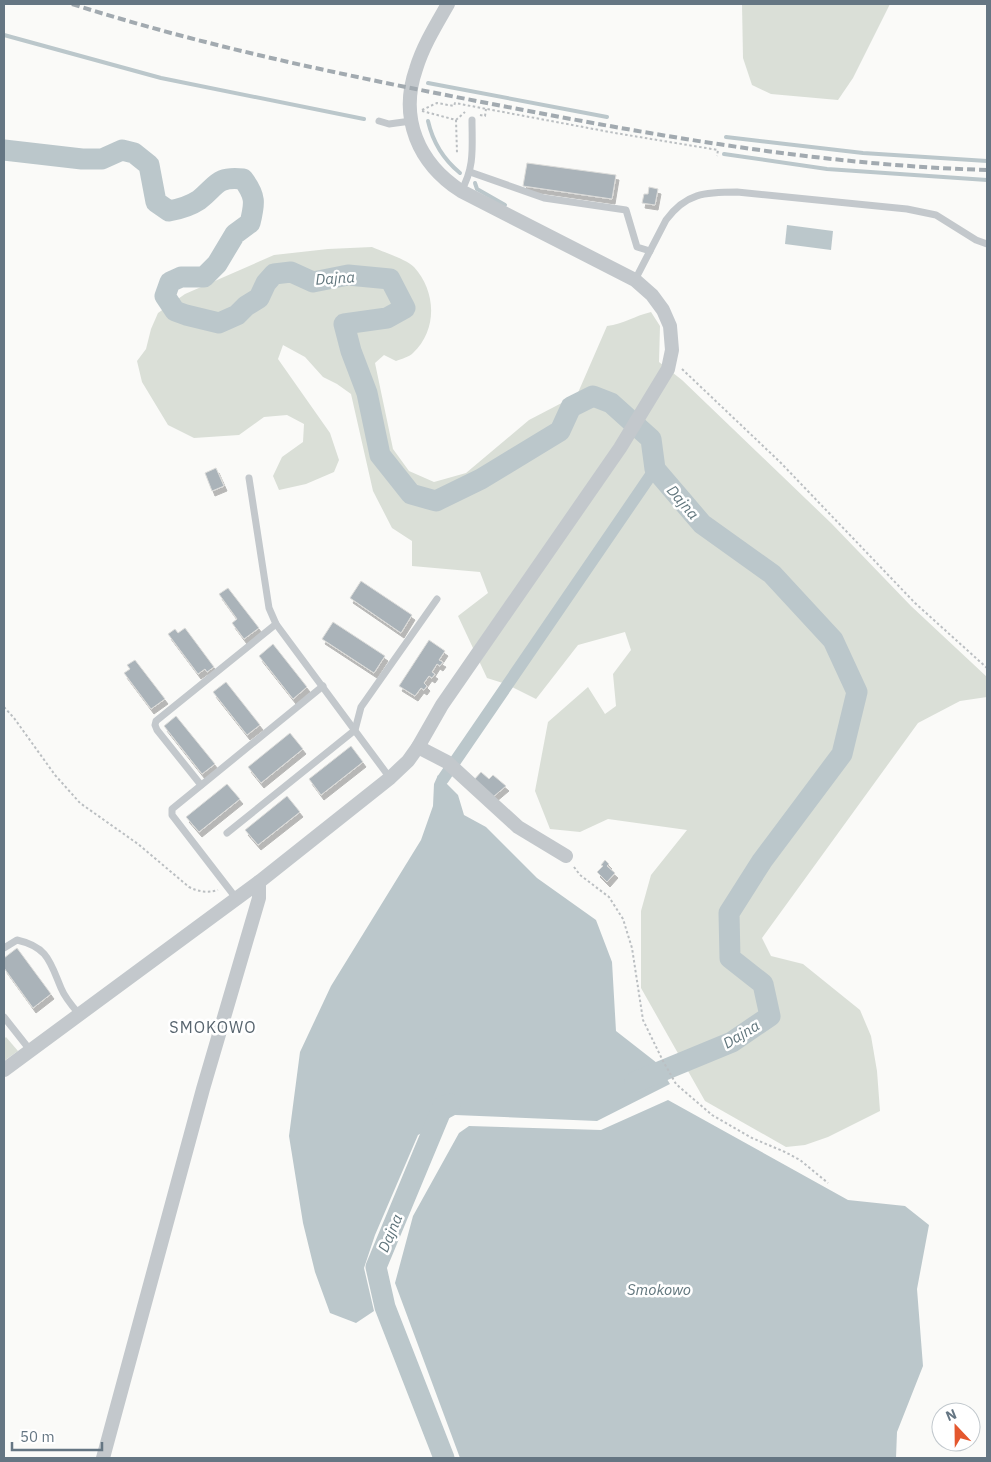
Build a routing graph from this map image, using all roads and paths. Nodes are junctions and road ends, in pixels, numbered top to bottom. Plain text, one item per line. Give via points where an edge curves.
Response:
1 (448, 4) edge
2 (486, 109) junction
3 (421, 111) junction
4 (481, 116) dead end
5 (414, 117) junction
6 (472, 120) dead end
7 (379, 121) dead end
8 (457, 153) dead end
9 (717, 156) dead end
10 (470, 172) junction
11 (460, 191) junction
12 (987, 244) edge
13 (650, 251) junction
14 (636, 280) junction
15 (670, 359) junction
16 (249, 478) dead end
17 (437, 599) dead end
18 (276, 624) junction
19 (987, 668) edge
20 (323, 686) junction
21 (4, 707) edge
22 (355, 730) junction
23 (418, 747) junction
24 (390, 778) junction
25 (202, 785) junction
26 (227, 833) dead end
27 (566, 856) joint
28 (259, 882) junction
29 (232, 893) junction
30 (4, 948) edge
31 (79, 1014) junction
32 (4, 1018) edge
33 (30, 1050) junction
34 (4, 1070) edge
35 (828, 1183) dead end
36 (103, 1458) edge

1 - 5 street via 416,69 410,94
2 - 3 path via 437,102
2 - 4 path via 485,116
2 - 9 path via 718,150
3 - 5 path
3 - 8 path via 456,120
5 - 7 lane via 389,124
5 - 11 street via 416,140 428,161
6 - 10 lane
10 - 11 lane
10 - 13 lane via 544,198 626,210 637,247
11 - 14 street
12 - 13 lane via 936,215 907,209 725,192 699,194 681,203 666,220
13 - 14 lane
14 - 15 street via 652,295 670,326
15 - 19 path via 781,462 915,603
15 - 23 street via 651,400 620,448 442,705
16 - 18 lane via 269,608
17 - 22 lane via 361,707
18 - 20 lane
18 - 25 lane via 156,721 157,730
20 - 22 lane
20 - 25 lane
21 - 29 path via 80,803 138,844 189,887 199,892
22 - 24 lane
22 - 26 lane
23 - 24 street
23 - 27 street via 447,762 518,827
24 - 28 street
25 - 29 lane via 172,809 172,815
27 - 35 path via 580,875 609,897 623,919 632,948 643,1020 676,1084 712,1115 800,1160
28 - 29 street
28 - 36 street via 259,898 203,1089
29 - 31 street
30 - 31 lane via 17,940 37,947 45,954 62,990
31 - 33 street
32 - 33 lane
33 - 34 street

